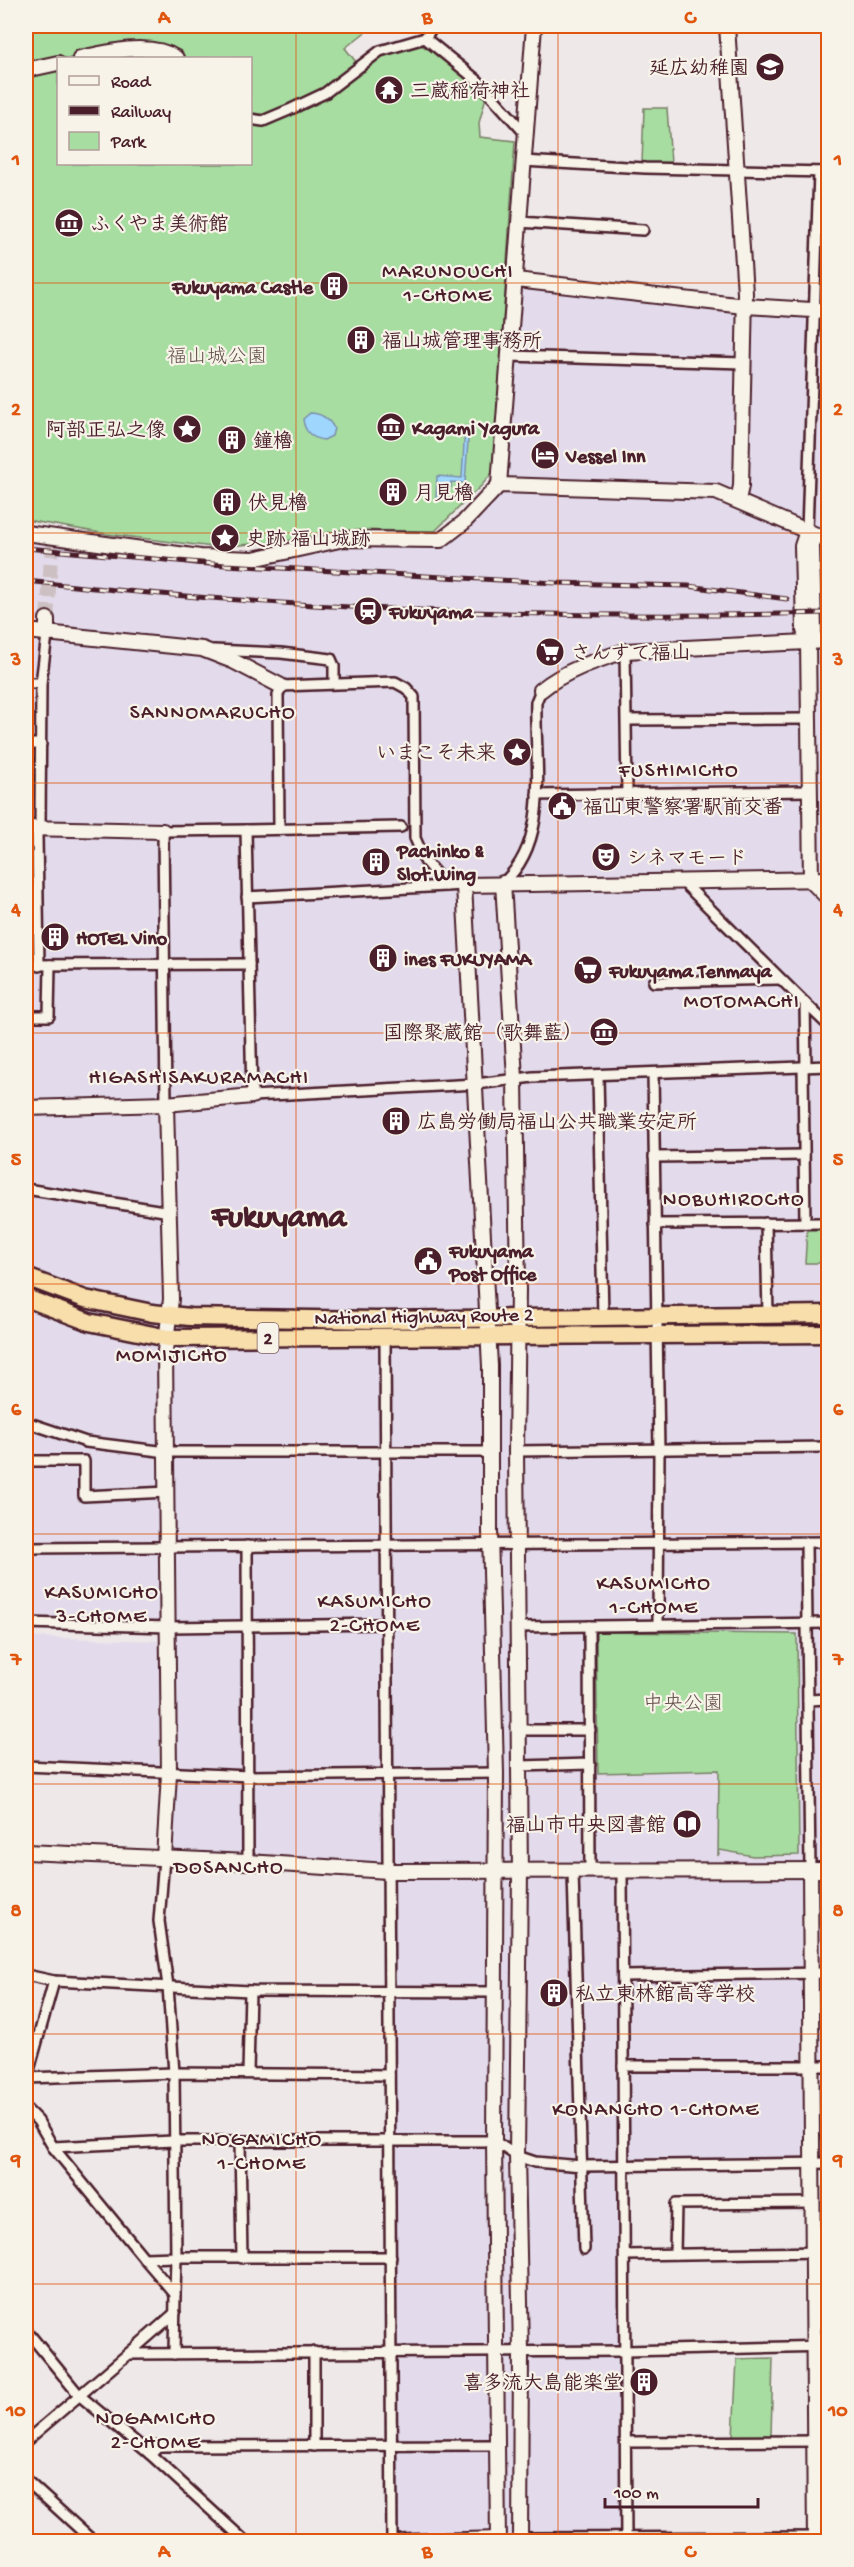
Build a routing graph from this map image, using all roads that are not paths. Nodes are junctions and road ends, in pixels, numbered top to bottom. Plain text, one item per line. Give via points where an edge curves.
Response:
1 (433, 26) edge
2 (534, 26) edge
3 (727, 26) edge
4 (425, 38) junction
5 (88, 57) edge
6 (174, 57) edge
7 (57, 63) edge
8 (26, 70) edge
9 (252, 119) edge
10 (524, 132) junction
11 (523, 161) junction
12 (737, 171) junction
13 (824, 172) edge
14 (519, 222) junction
15 (643, 230) dead end
16 (516, 280) junction
17 (746, 306) junction
18 (814, 310) junction
19 (828, 311) edge
20 (509, 356) junction
21 (743, 363) junction
22 (499, 485) junction
23 (738, 500) junction
24 (807, 531) junction
25 (26, 533) edge
26 (828, 540) edge
27 (47, 620) tunnel mouth
28 (26, 631) edge
29 (47, 635) junction
30 (828, 641) edge
31 (808, 642) junction
32 (202, 650) junction
33 (625, 651) junction
34 (26, 683) edge
35 (41, 683) junction
36 (334, 683) junction
37 (281, 686) junction
38 (541, 690) joint
39 (809, 719) junction
40 (627, 720) junction
41 (26, 744) edge
42 (41, 744) junction
43 (810, 791) junction
44 (627, 793) junction
45 (537, 795) junction
46 (401, 827) dead end
47 (33, 828) edge
48 (279, 829) junction
49 (246, 830) junction
50 (163, 831) junction
51 (828, 879) edge
52 (811, 881) junction
53 (503, 883) junction
54 (684, 883) junction
55 (464, 885) junction
56 (446, 886) junction
57 (247, 897) junction
58 (828, 898) edge
59 (249, 964) junction
60 (26, 965) edge
61 (50, 965) junction
62 (164, 965) junction
63 (39, 966) junction
64 (780, 979) junction
65 (654, 982) dead end
66 (805, 1003) junction
67 (26, 1016) edge
68 (828, 1024) edge
69 (828, 1066) edge
70 (805, 1067) junction
71 (653, 1073) junction
72 (598, 1075) junction
73 (514, 1078) junction
74 (476, 1084) junction
75 (252, 1096) junction
76 (166, 1104) junction
77 (26, 1108) edge
78 (804, 1155) junction
79 (654, 1156) junction
80 (26, 1189) edge
81 (170, 1212) junction
82 (766, 1223) junction
83 (805, 1223) junction
84 (828, 1223) edge
85 (655, 1224) junction
86 (26, 1277) edge
87 (26, 1298) edge
88 (828, 1314) edge
89 (768, 1315) junction
90 (170, 1316) junction
91 (656, 1316) junction
92 (487, 1317) junction
93 (517, 1317) junction
94 (603, 1317) junction
95 (657, 1334) junction
96 (828, 1334) edge
97 (488, 1336) junction
98 (517, 1336) junction
99 (168, 1338) junction
100 (385, 1338) junction
101 (26, 1422) edge
102 (828, 1447) edge
103 (516, 1451) junction
104 (658, 1451) junction
105 (167, 1452) junction
106 (386, 1452) junction
107 (489, 1452) junction
108 (26, 1461) edge
109 (168, 1492) junction
110 (828, 1542) edge
111 (806, 1543) junction
112 (658, 1544) junction
113 (385, 1545) junction
114 (518, 1545) junction
115 (168, 1546) junction
116 (247, 1546) junction
117 (490, 1546) junction
118 (26, 1548) edge
119 (26, 1623) edge
120 (828, 1623) edge
121 (385, 1624) junction
122 (807, 1624) junction
123 (658, 1625) junction
124 (169, 1626) junction
125 (249, 1626) junction
126 (589, 1626) junction
127 (518, 1627) junction
128 (828, 1699) edge
129 (808, 1700) junction
130 (520, 1730) junction
131 (590, 1730) junction
132 (590, 1764) junction
133 (26, 1766) edge
134 (520, 1766) junction
135 (496, 1773) junction
136 (169, 1774) junction
137 (386, 1774) junction
138 (249, 1776) junction
139 (26, 1852) edge
140 (164, 1858) junction
141 (248, 1862) junction
142 (810, 1870) junction
143 (828, 1870) edge
144 (388, 1872) junction
145 (590, 1872) junction
146 (622, 1872) junction
147 (495, 1873) junction
148 (520, 1873) junction
149 (573, 1873) junction
150 (810, 1973) junction
151 (828, 1973) edge
152 (26, 1975) edge
153 (623, 1976) junction
154 (54, 1981) junction
155 (168, 1986) junction
156 (389, 1990) junction
157 (250, 1991) junction
158 (496, 1992) junction
159 (623, 2066) junction
160 (812, 2066) junction
161 (828, 2066) edge
162 (174, 2073) junction
163 (248, 2073) junction
164 (389, 2075) junction
165 (26, 2079) edge
166 (26, 2109) edge
167 (390, 2140) junction
168 (494, 2141) junction
169 (173, 2142) junction
170 (240, 2142) junction
171 (52, 2147) junction
172 (517, 2156) junction
173 (813, 2163) junction
174 (828, 2163) edge
175 (582, 2166) junction
176 (625, 2166) junction
177 (813, 2203) junction
178 (584, 2249) dead end
179 (813, 2252) junction
180 (828, 2252) edge
181 (675, 2254) junction
182 (625, 2255) junction
183 (176, 2257) junction
184 (391, 2257) junction
185 (144, 2258) junction
186 (242, 2258) junction
187 (175, 2294) junction
188 (175, 2313) junction
189 (26, 2330) edge
190 (821, 2345) edge
191 (495, 2351) junction
192 (521, 2351) junction
193 (626, 2351) junction
194 (314, 2352) junction
195 (391, 2352) junction
196 (128, 2354) junction
197 (174, 2354) junction
198 (79, 2396) junction
199 (26, 2441) edge
200 (822, 2441) edge
201 (626, 2442) junction
202 (391, 2445) junction
203 (497, 2445) junction
204 (314, 2446) junction
205 (150, 2454) junction
206 (26, 2480) edge
207 (819, 2538) edge
208 (498, 2540) edge
209 (520, 2540) edge
210 (626, 2540) edge
211 (94, 2541) edge
212 (246, 2541) edge
213 (392, 2541) edge
214 (400, 2541) edge

1 - 4 street
2 - 10 street
3 - 12 street
4 - 9 street via 380,51 325,93 263,121
4 - 10 street via 478,81
5 - 6 street via 141,50 167,52
7 - 8 street
10 - 11 street
11 - 12 street
11 - 14 street
12 - 13 street
12 - 17 street
13 - 18 street
14 - 15 street
14 - 16 street
16 - 17 street
16 - 20 street
17 - 18 street
17 - 21 street
18 - 19 street
18 - 24 street
20 - 21 street
20 - 22 street
21 - 23 street
22 - 23 street via 716,492
22 - 25 street via 441,540 344,539 253,559 200,557
23 - 24 street
24 - 26 street
24 - 31 street via 812,546 814,631
27 - 29 street
28 - 29 street
29 - 32 street
29 - 35 street
30 - 31 street
31 - 33 street
31 - 39 street
32 - 36 street via 331,659
32 - 37 street
33 - 38 street via 598,660
33 - 40 street
34 - 35 street
35 - 42 street
36 - 37 street
36 - 56 street via 395,682 414,697 415,838 426,861
37 - 48 street
38 - 45 street via 536,702
39 - 40 street
39 - 43 street
40 - 44 street
41 - 42 street
42 - 47 street
43 - 44 street
43 - 52 street
44 - 45 street
45 - 53 street via 535,829 514,873
46 - 48 street
47 - 50 street
47 - 63 street
48 - 49 street
49 - 50 street
49 - 57 street
50 - 62 street
51 - 52 street
52 - 54 street
52 - 58 street
53 - 54 street
53 - 55 street
53 - 73 street
54 - 64 street
55 - 56 street
55 - 74 street
56 - 57 street
57 - 59 street
59 - 62 street
59 - 75 street
60 - 63 street
61 - 62 street
61 - 63 street
61 - 67 street via 49,1016
62 - 76 street
64 - 65 street
64 - 66 street
66 - 68 street
66 - 70 street
69 - 70 street
70 - 71 street
70 - 78 street
71 - 72 street
71 - 79 street
72 - 73 street
72 - 94 street
73 - 74 street
73 - 93 street
74 - 75 street
74 - 92 street
75 - 76 street
76 - 77 street
76 - 81 street
78 - 79 street
78 - 83 street
79 - 85 street
80 - 81 street
81 - 90 street
82 - 83 street
82 - 85 street
82 - 89 street
83 - 84 street
85 - 91 street
86 - 90 highway, National Highway Route 2 / 2 via 86,1299
87 - 99 highway, National Highway Route 2 / 2 via 89,1322
88 - 89 highway, National Highway Route 2 / 2
89 - 91 highway, National Highway Route 2 / 2
90 - 92 highway, National Highway Route 2 / 2 via 376,1320
90 - 99 street
91 - 94 highway, National Highway Route 2 / 2
91 - 95 street
92 - 93 highway, National Highway Route 2 / 2
92 - 97 street
93 - 94 highway, National Highway Route 2 / 2
93 - 98 street
95 - 96 highway, National Highway Route 2 / 2
95 - 98 highway, National Highway Route 2 / 2
95 - 104 street
97 - 98 highway, National Highway Route 2 / 2
97 - 100 highway, National Highway Route 2 / 2
97 - 107 street
98 - 103 street
99 - 100 highway, National Highway Route 2 / 2
99 - 105 street
100 - 106 street
101 - 105 street via 86,1442
102 - 104 street
103 - 104 street
103 - 114 street
104 - 112 street
105 - 106 street
105 - 109 street
106 - 107 street
106 - 113 street
107 - 117 street
108 - 109 street via 84,1461 84,1496
109 - 115 street
110 - 111 street
111 - 112 street
111 - 122 street
112 - 114 street
112 - 123 street
113 - 116 street
113 - 117 street
113 - 121 street
114 - 117 street
114 - 127 street
115 - 116 street
115 - 118 street
115 - 124 street
116 - 125 street
117 - 135 street
119 - 124 street
120 - 122 street
121 - 125 street
121 - 137 street
122 - 123 street
122 - 129 street
123 - 126 street
124 - 125 street
124 - 136 street
125 - 138 street
126 - 127 street
126 - 131 street
127 - 130 street
128 - 129 street
129 - 142 street
130 - 131 street
130 - 134 street
131 - 132 street
132 - 134 street
132 - 145 street
133 - 136 street
134 - 148 street
135 - 137 street
135 - 147 street
136 - 138 street
136 - 140 street
137 - 138 street
137 - 144 street
138 - 141 street
139 - 140 street
140 - 141 street
140 - 155 street via 159,1921
141 - 144 street
142 - 143 street
142 - 146 street
142 - 150 street
144 - 147 street
144 - 156 street
145 - 146 street
145 - 149 street
146 - 153 street
147 - 148 street
147 - 158 street
148 - 149 street
148 - 172 street
149 - 175 street
150 - 151 street
150 - 153 street
150 - 160 street
152 - 154 street
153 - 159 street
154 - 155 street
154 - 165 street
155 - 157 street
155 - 162 street
156 - 157 street
156 - 158 street
156 - 164 street
157 - 163 street
158 - 168 street
159 - 160 street
159 - 176 street
160 - 161 street
160 - 173 street
162 - 163 street
162 - 165 street
162 - 169 street
163 - 164 street
164 - 167 street
166 - 171 street via 38,2121
167 - 168 street
167 - 170 street
167 - 184 street
168 - 172 street
168 - 191 street
169 - 170 street
169 - 171 street
169 - 183 street
170 - 186 street
171 - 185 street
172 - 175 street via 535,2162
172 - 192 street
173 - 174 street
173 - 176 street
173 - 177 street
175 - 176 street
175 - 178 street
176 - 182 street
177 - 179 street
177 - 181 street via 676,2204
179 - 180 street
179 - 181 street
179 - 190 street
181 - 182 street
182 - 193 street
183 - 185 street
183 - 186 street
183 - 187 street
184 - 186 street
184 - 195 street
185 - 187 street
187 - 188 street
188 - 196 street
188 - 197 street
189 - 198 street
190 - 193 street
190 - 200 street
191 - 192 street
191 - 195 street
191 - 203 street
192 - 193 street
192 - 209 street
193 - 201 street
194 - 195 street
194 - 197 street
194 - 204 street
195 - 202 street
196 - 197 street
196 - 198 street
198 - 199 street
198 - 205 street
200 - 201 street
200 - 207 street
201 - 210 street
202 - 203 street
202 - 204 street
202 - 213 street
203 - 208 street
204 - 205 street via 158,2446
205 - 212 street
206 - 211 street
207 - 210 street
208 - 214 street
209 - 210 street

